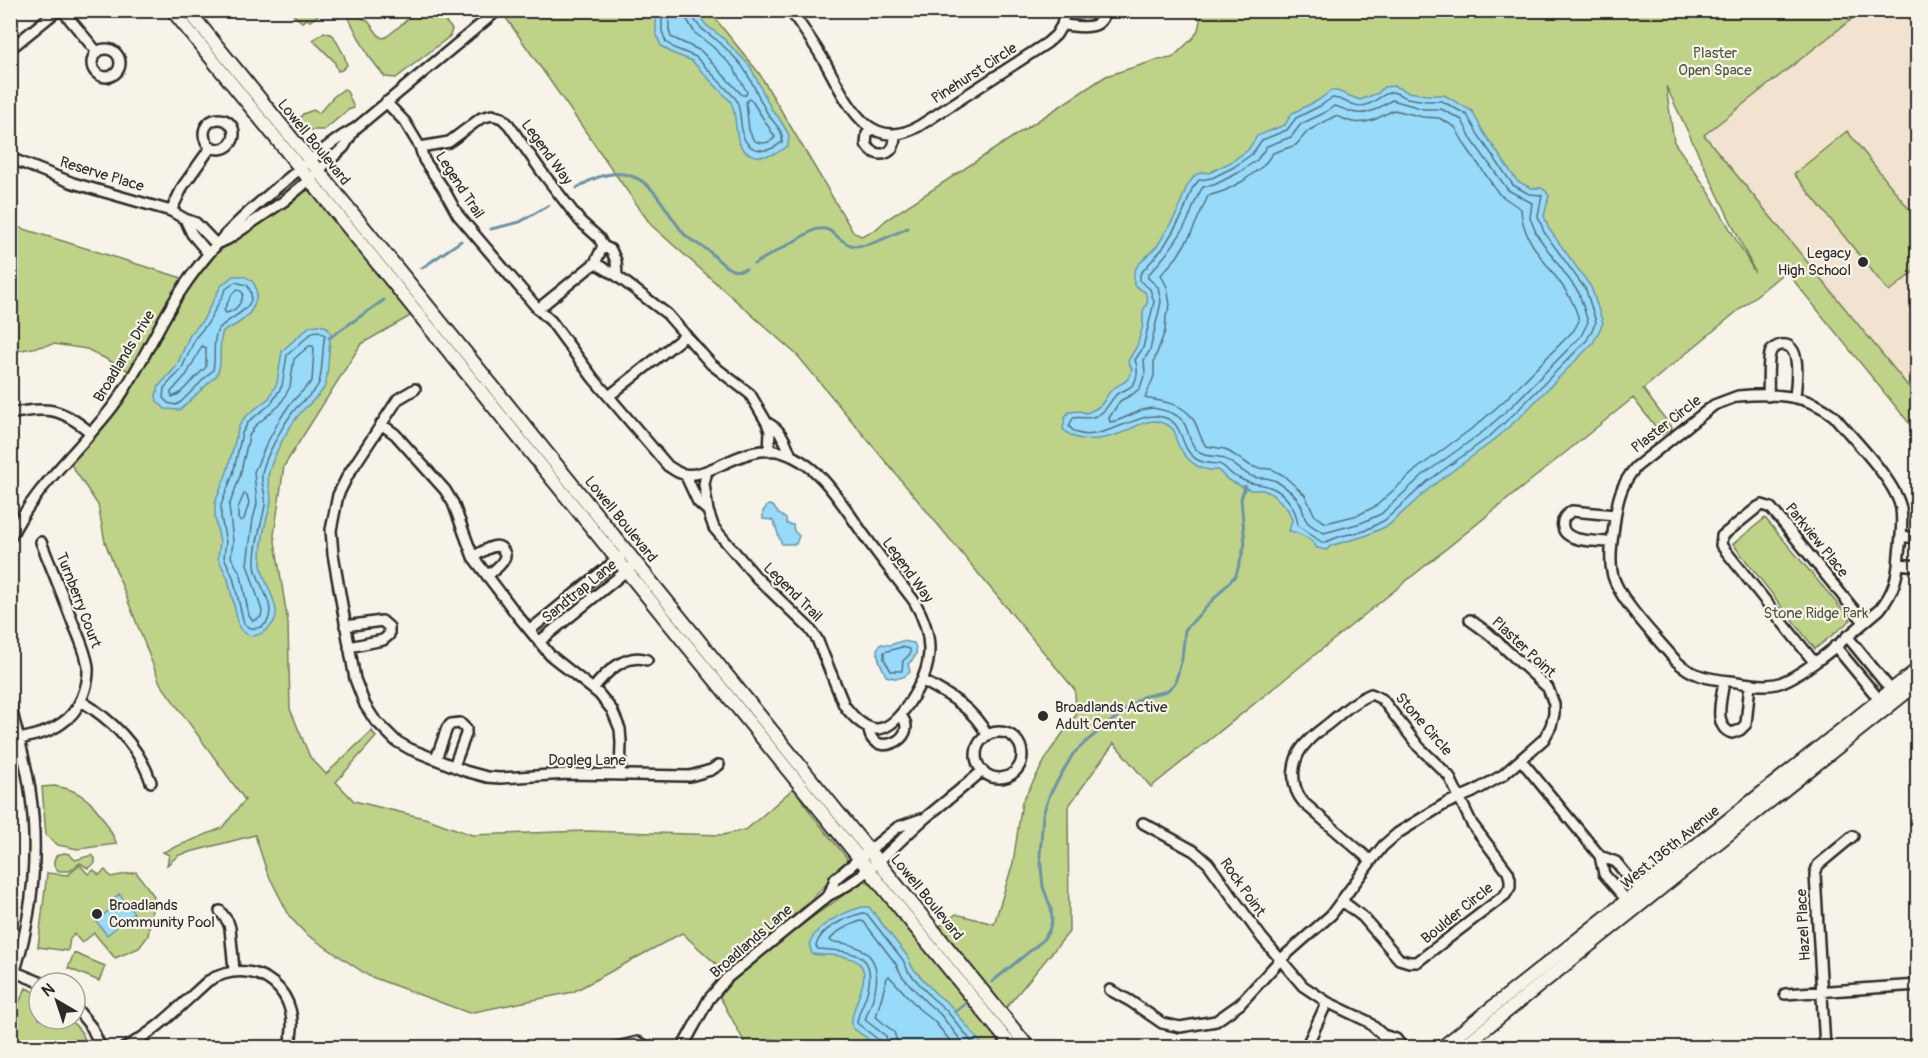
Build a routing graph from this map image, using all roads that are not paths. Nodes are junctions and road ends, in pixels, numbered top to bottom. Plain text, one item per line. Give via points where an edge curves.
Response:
1 (60, 10) edge
2 (172, 10) edge
3 (188, 10) edge
4 (498, 10) edge
5 (790, 10) edge
6 (1065, 10) edge
7 (1105, 10) edge
8 (1062, 25) junction
9 (10, 48) edge
10 (96, 52) dead end
11 (386, 102) junction
12 (871, 128) junction
13 (894, 134) junction
14 (211, 147) dead end
15 (420, 147) junction
16 (10, 158) edge
17 (309, 169) junction
18 (171, 211) junction
19 (185, 219) junction
20 (216, 244) junction
21 (603, 246) junction
22 (208, 253) junction
23 (595, 264) junction
24 (618, 276) junction
25 (538, 309) junction
26 (686, 335) junction
27 (415, 389) dead end
28 (609, 396) junction
29 (1768, 396) junction
30 (1795, 397) junction
31 (10, 414) edge
32 (767, 423) junction
33 (381, 424) junction
34 (91, 433) junction
35 (769, 451) junction
36 (791, 456) junction
37 (707, 471) junction
38 (686, 474) junction
39 (708, 511) junction
40 (1615, 515) junction
41 (1901, 536) junction
42 (10, 538) edge
43 (1917, 538) edge
44 (41, 542) dead end
45 (1612, 542) junction
46 (622, 556) junction
47 (473, 557) junction
48 (1899, 564) junction
49 (1917, 566) edge
50 (632, 567) junction
51 (487, 576) junction
52 (1470, 620) dead end
53 (1864, 622) junction
54 (345, 626) junction
55 (530, 630) junction
56 (1847, 636) junction
57 (540, 641) junction
58 (1835, 646) junction
59 (349, 647) junction
60 (647, 660) dead end
61 (1814, 662) junction
62 (1917, 669) edge
63 (923, 681) junction
64 (1724, 681) junction
65 (1917, 683) edge
66 (1750, 684) junction
67 (592, 689) junction
68 (1894, 695) junction
69 (81, 701) junction
70 (10, 704) edge
71 (1882, 704) junction
72 (901, 716) junction
73 (869, 727) junction
74 (987, 735) junction
75 (15, 740) edge
76 (436, 759) junction
77 (1521, 760) junction
78 (719, 765) dead end
79 (454, 766) junction
80 (982, 771) junction
81 (620, 775) junction
82 (151, 782) dead end
83 (1460, 798) junction
84 (926, 817) junction
85 (1143, 823) dead end
86 (1853, 836) dead end
87 (865, 854) junction
88 (1600, 856) junction
89 (1371, 861) junction
90 (873, 864) junction
91 (829, 895) junction
92 (1643, 895) junction
93 (1342, 902) junction
94 (1631, 905) junction
95 (220, 911) dead end
96 (1280, 960) junction
97 (234, 970) junction
98 (15, 972) junction
99 (27, 977) edge
100 (1917, 985) edge
101 (10, 986) edge
102 (1110, 990) dead end
103 (1822, 992) junction
104 (1785, 994) dead end
105 (1327, 1002) junction
106 (87, 1022) edge
107 (1383, 1035) junction
108 (100, 1047) edge
109 (123, 1047) edge
110 (288, 1047) edge
111 (613, 1047) edge
112 (651, 1047) edge
113 (682, 1047) edge
114 (1013, 1047) edge
115 (1029, 1047) edge
116 (1305, 1047) edge
117 (1383, 1047) edge
118 (1403, 1047) edge
119 (1441, 1047) edge
120 (1461, 1047) edge
121 (1825, 1047) edge

1 - 9 street
1 - 10 street
2 - 17 main road, Lowell Boulevard
3 - 17 main road, Lowell Boulevard
4 - 11 street, Broadlands Drive
5 - 12 street via 852,110
6 - 8 street
7 - 8 street via 1104,18 1092,27
8 - 13 street, Pinehurst Circle via 1047,43 919,126
11 - 15 street, Legend Trail via 405,122
11 - 17 street, Broadlands Drive via 356,128 344,147
12 - 13 street
12 - 13 street via 866,144 877,154 891,150
14 - 18 street via 183,186
15 - 21 street, Legend Way via 449,142 481,118 501,118
15 - 25 street, Legend Trail via 458,215
16 - 18 street, Reserve Place via 73,183
17 - 20 street, Broadlands Drive via 271,191
17 - 20 street, Broadlands Drive via 284,201
17 - 46 main road, Lowell Boulevard
18 - 19 street, Reserve Place
19 - 20 street, Reserve Place via 196,223
19 - 22 street, Reserve Place
20 - 22 street, Broadlands Drive
21 - 23 street
21 - 24 street, Legend Way via 611,250
22 - 34 street, Broadlands Drive via 176,298 115,404
23 - 24 street, Legend Way
23 - 25 street
24 - 26 street, Legend Way via 667,314
25 - 28 street, Legend Trail
26 - 28 street
26 - 32 street, Legend Way via 711,364 750,394
27 - 33 street, Dogleg Lane via 398,399
28 - 38 street, Legend Trail via 659,457
29 - 30 street, Plaster Circle
29 - 30 street via 1770,354 1785,345 1796,355
29 - 40 street, Plaster Circle via 1738,396 1714,405 1632,472 1622,485
30 - 41 street, Plaster Circle via 1816,403 1834,416 1891,485 1900,507
31 - 34 street via 52,409 74,418
32 - 35 street, Legend Way
32 - 36 street, Legend Way via 780,433
33 - 47 street via 401,440 445,490
33 - 54 street, Dogleg Lane via 343,484 335,507 332,539
34 - 42 street, Broadlands Drive via 40,490
35 - 36 street, Legend Way
35 - 37 street, Legend Way via 744,454
36 - 63 street, Legend Way via 808,466 832,492 922,614 929,649
37 - 38 street
37 - 39 street, Legend Trail via 704,484
38 - 39 street, Legend Trail via 698,502
39 - 73 street, Legend Trail via 714,528 757,578 809,628 844,705
40 - 45 street, Plaster Circle
40 - 45 street via 1572,511 1563,523 1571,538
41 - 43 street
41 - 48 street, Plaster Circle
44 - 69 street, Turnberry Court via 85,656 87,677
45 - 64 street, Plaster Circle via 1612,573 1622,595 1684,668
46 - 50 main road, Lowell Boulevard
46 - 55 street, Sandtrap Lane
47 - 51 street
47 - 51 street via 492,546 503,549 504,561
48 - 49 street
48 - 53 street, Plaster Circle via 1888,599
50 - 57 street, Sandtrap Lane
50 - 87 main road, Lowell Boulevard
51 - 55 street
52 - 77 street, Plaster Point via 1548,688 1554,714 1551,726 1544,739
53 - 56 street, Plaster Circle
53 - 61 street, Parkview Place via 1771,508 1758,507 1722,536 1721,546
54 - 59 street, Dogleg Lane
54 - 59 street via 382,621 390,631 383,640
55 - 57 street
56 - 58 street, Plaster Circle
56 - 68 street
57 - 67 street via 550,655
58 - 61 street, Plaster Circle
58 - 71 street
59 - 76 street, Dogleg Lane via 358,690 374,719 396,741
60 - 67 street via 627,661 612,669
61 - 66 street, Plaster Circle via 1788,680
62 - 68 main road, West 136th Avenue
63 - 72 street, Legend Trail
63 - 74 street via 960,703
64 - 66 street, Plaster Circle
64 - 66 street via 1719,721 1723,729 1732,733 1746,724
65 - 68 main road, West 136th Avenue
67 - 81 street via 606,701 618,722
68 - 71 main road, West 136th Avenue
69 - 75 street, Turnberry Court via 65,722 54,729
69 - 82 street via 115,726 140,758
70 - 75 street
71 - 92 main road, West 136th Avenue
72 - 73 street via 883,728
72 - 73 street, Legend Trail via 905,730 895,743 876,742
74 - 80 street via 976,752
74 - 80 street via 1008,733 1019,742 1022,756 1018,769 1005,778
75 - 98 street via 30,789 34,865 27,929
76 - 79 street, Dogleg Lane
76 - 79 street via 447,728 460,723 466,734
77 - 83 street via 1503,775
77 - 88 street
78 - 81 street, Dogleg Lane via 690,776
79 - 81 street, Dogleg Lane via 500,778
80 - 84 street, Broadlands Lane
83 - 89 street via 1398,833
83 - 89 street, Stone Circle via 1449,776 1419,747 1382,699 1371,694 1358,700 1301,748 1293,785 1304,804
83 - 93 street, Boulder Circle via 1472,824 1508,872 1510,887 1505,895 1417,962 1399,959 1362,917
84 - 87 street, Broadlands Lane via 898,827
84 - 90 street, Broadlands Lane
85 - 96 street, Rock Point via 1208,863
86 - 103 street, Hazel Place via 1818,865 1815,874
87 - 90 main road, Lowell Boulevard
87 - 91 street, Broadlands Lane via 835,879
88 - 92 street via 1616,862
88 - 94 street via 1604,874
89 - 93 street
90 - 91 street, Broadlands Lane via 845,888
90 - 114 main road, Lowell Boulevard
90 - 115 main road, Lowell Boulevard
91 - 113 street, Broadlands Lane via 727,978 709,999
92 - 94 main road, West 136th Avenue
93 - 96 street
94 - 119 main road, West 136th Avenue
94 - 120 main road, West 136th Avenue
95 - 97 street via 230,928
96 - 102 street via 1230,1013 1198,1025 1162,1023
96 - 105 street via 1303,986
97 - 109 street via 208,981 153,1030
97 - 110 street via 265,977 286,997 293,1024
98 - 99 street
98 - 101 street
100 - 103 street
103 - 104 street
103 - 121 street, Hazel Place
105 - 107 street via 1367,1021
105 - 116 street
106 - 108 street
107 - 117 street
107 - 118 street via 1396,1039
111 - 112 street via 630,1038

